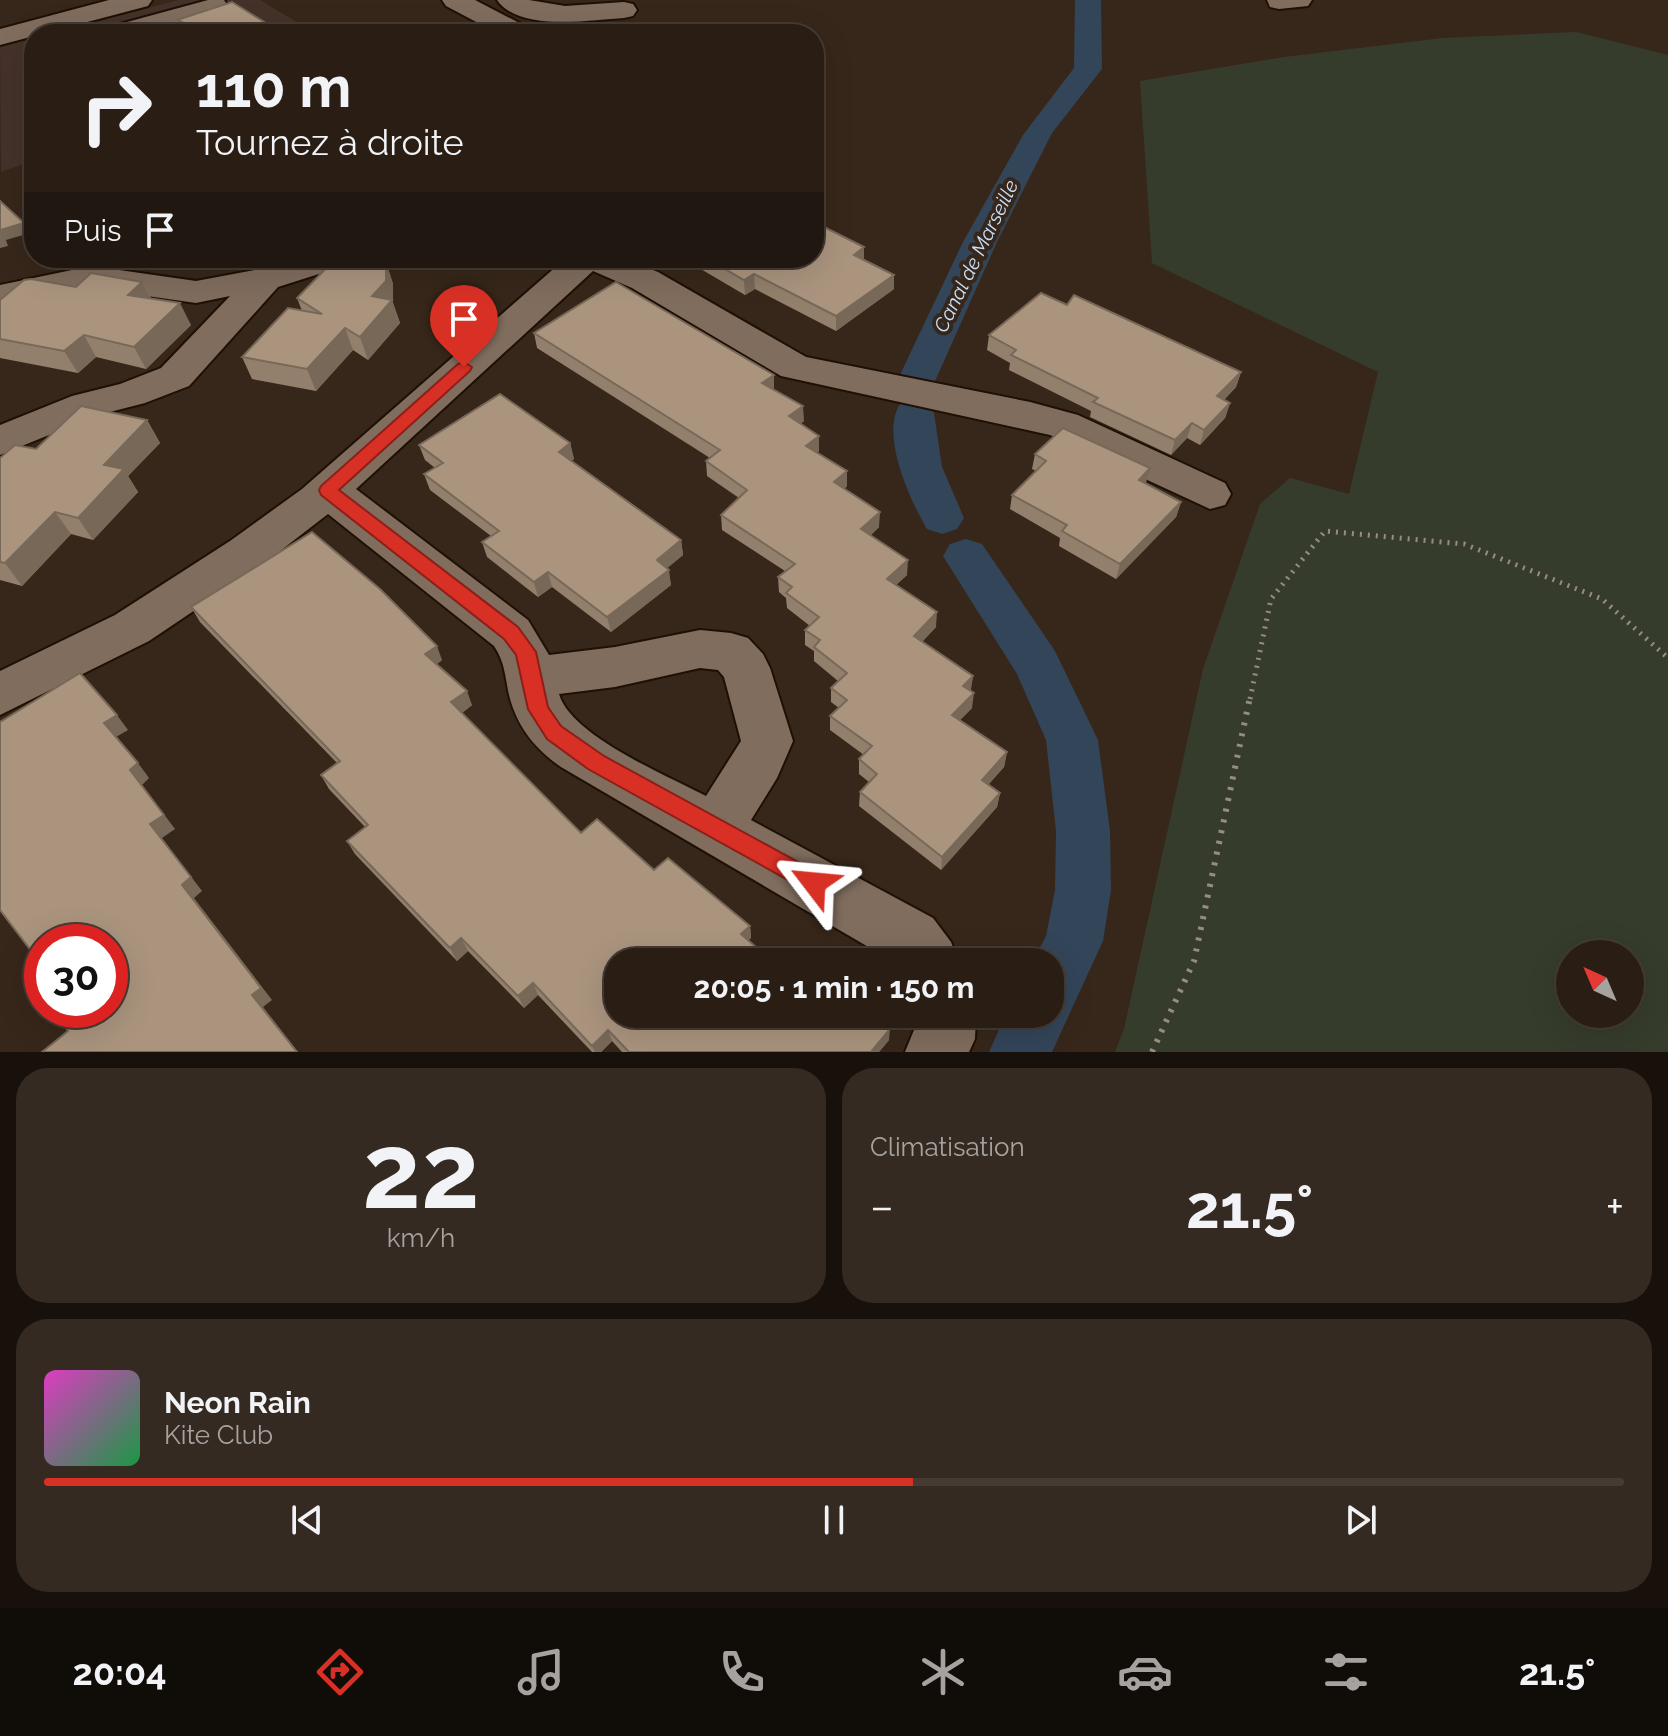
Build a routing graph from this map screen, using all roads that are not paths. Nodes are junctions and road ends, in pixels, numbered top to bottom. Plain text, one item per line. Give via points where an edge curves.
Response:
1 (139, 0) edge
2 (455, 0) edge
3 (1299, 0) edge
4 (1279, 1) edge
5 (215, 6) edge
6 (624, 10) dead end
7 (113, 14) edge
8 (517, 14) edge
9 (75, 24) edge
10 (544, 24) edge
11 (24, 34) edge
12 (0, 37) edge
13 (302, 268) edge
14 (576, 268) edge
15 (617, 268) edge
16 (265, 279) junction
17 (0, 296) edge
18 (0, 441) edge
19 (327, 490) junction
20 (1210, 494) dead end
21 (532, 677) junction
22 (0, 694) edge
23 (716, 828) junction
24 (920, 948) edge
25 (945, 1028) edge
26 (936, 1052) edge

1 - 7 street
2 - 8 street
3 - 4 street
5 - 7 street
6 - 8 street
7 - 9 street
8 - 10 street
11 - 12 street
13 - 16 street
14 - 19 street
15 - 20 street via 795,367 1064,425
16 - 17 street via 196,292 91,277
16 - 18 street via 175,377 86,405
19 - 21 street via 511,633 526,652
19 - 22 street via 246,553 132,628
21 - 23 street via 538,709 554,733 596,763
21 - 23 street via 700,649 731,652 746,668 767,741
23 - 24 street via 912,938
25 - 26 street

